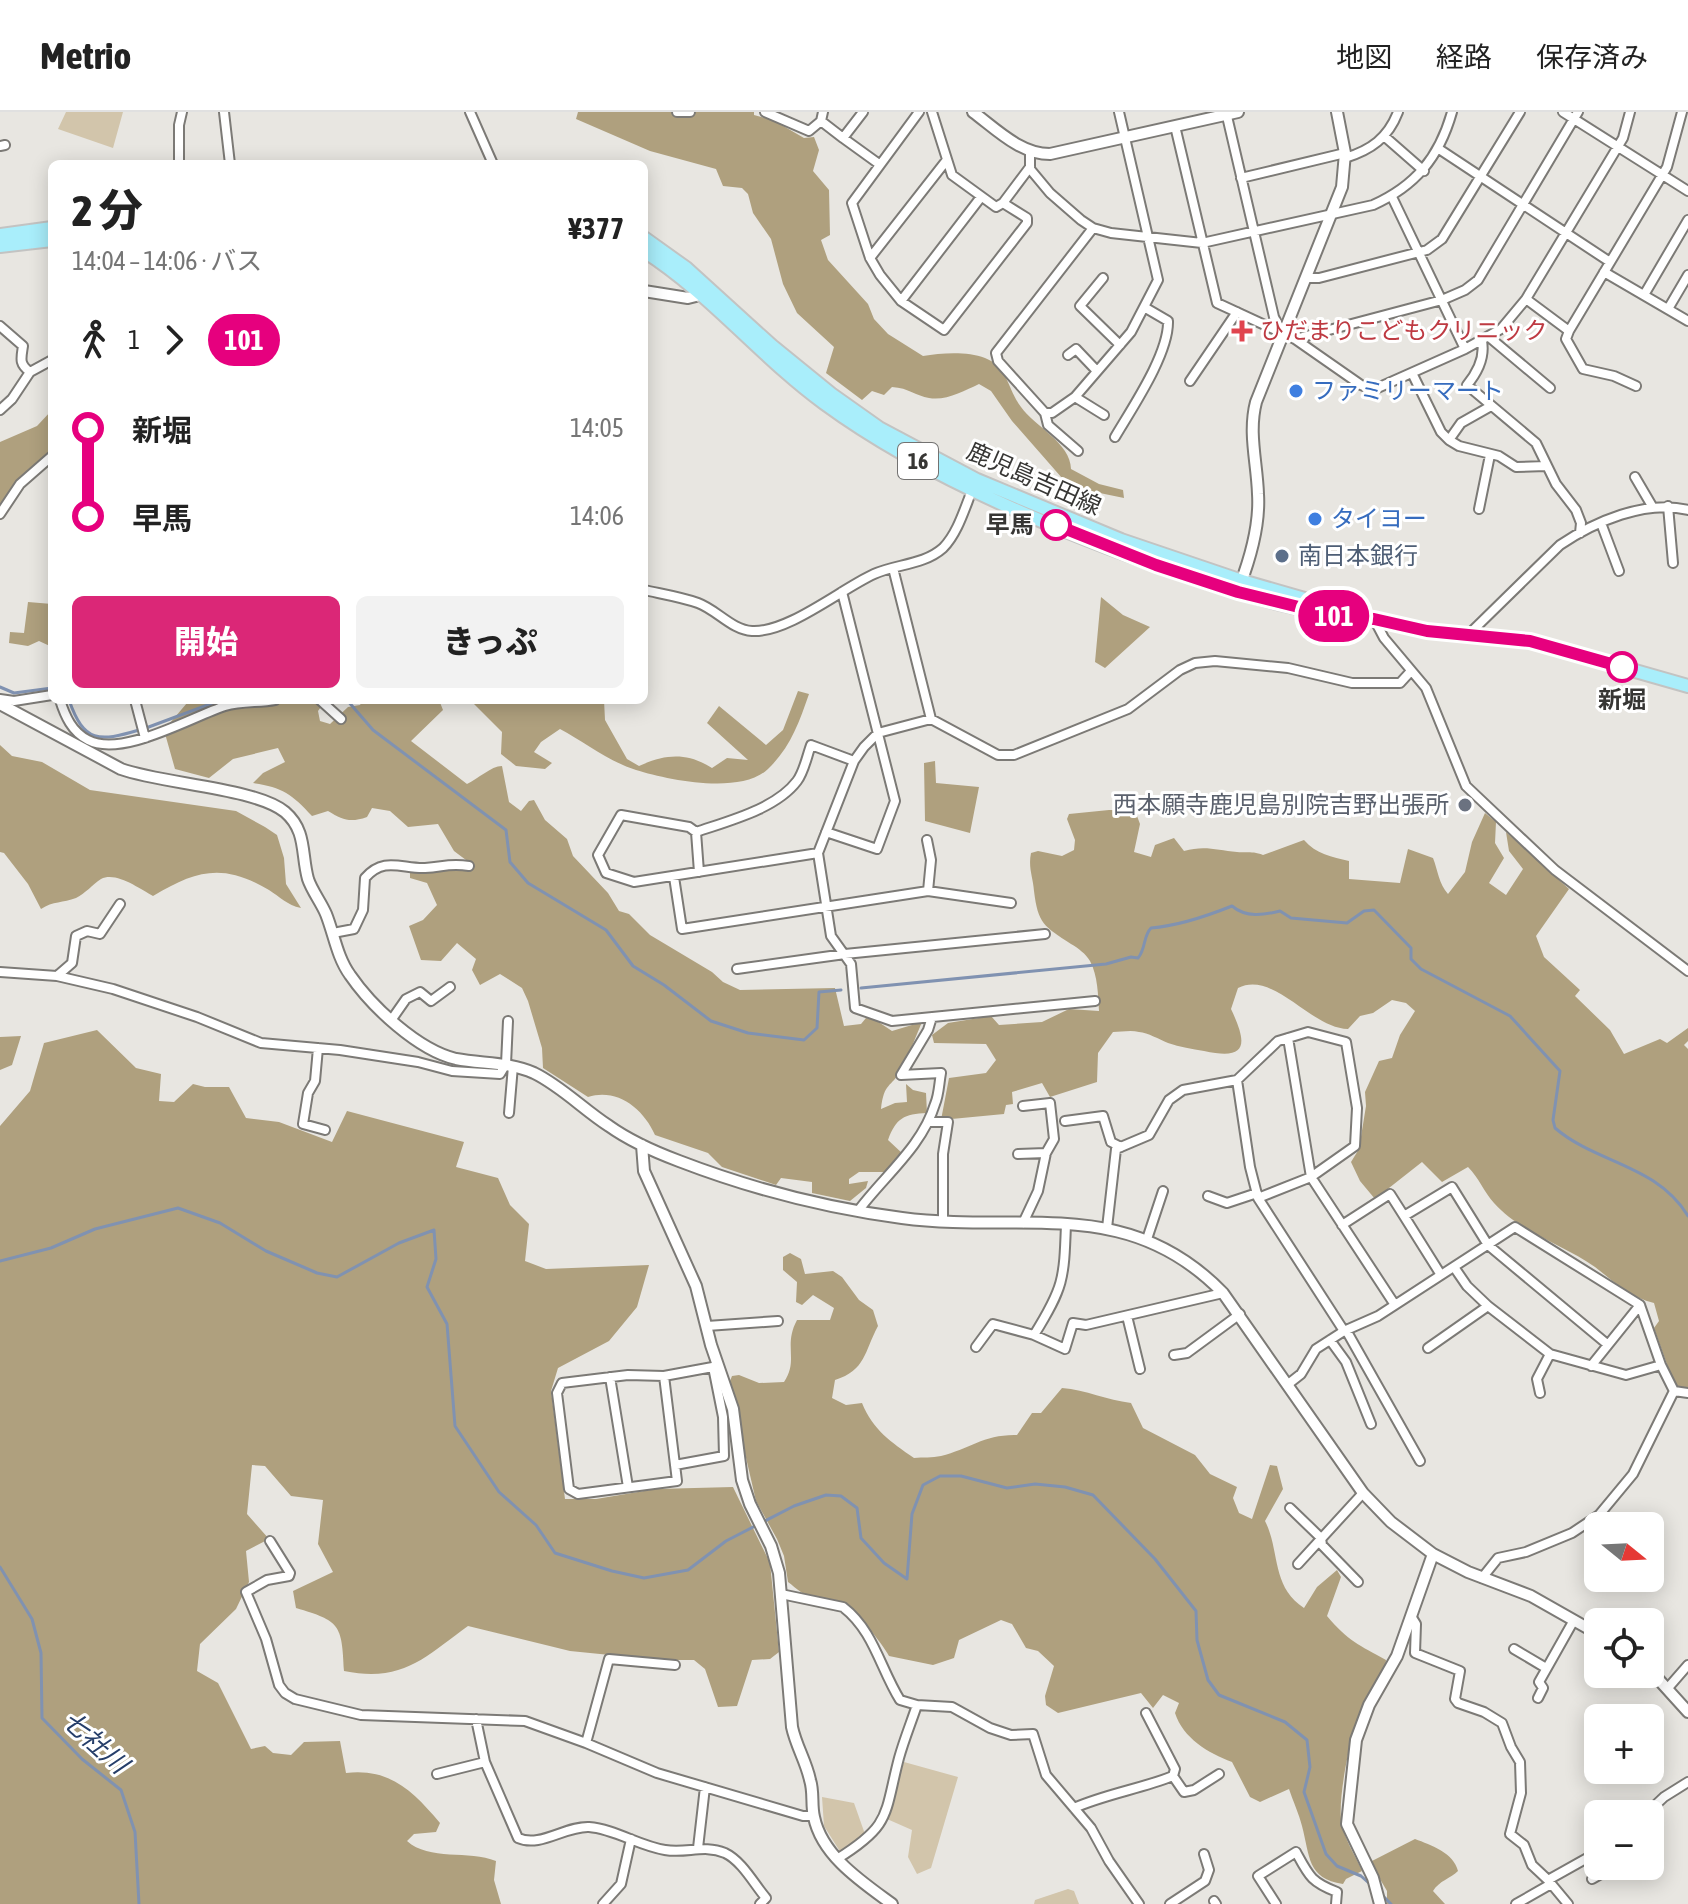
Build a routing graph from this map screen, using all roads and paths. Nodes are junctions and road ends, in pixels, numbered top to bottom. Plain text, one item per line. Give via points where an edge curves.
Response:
1 (182, 112) edge
2 (224, 112) edge
3 (470, 112) edge
4 (677, 112) edge
5 (690, 112) edge
6 (765, 112) edge
7 (863, 112) edge
8 (919, 112) edge
9 (932, 112) edge
10 (973, 112) edge
11 (1119, 112) edge
12 (1337, 112) edge
13 (1398, 112) edge
14 (1452, 112) edge
15 (1520, 112) edge
16 (1563, 112) edge
17 (1630, 112) edge
18 (1682, 112) edge
19 (1230, 113) edge
20 (822, 116) edge
21 (1576, 116) edge
22 (1175, 126) junction
23 (1384, 136) junction
24 (843, 138) junction
25 (1125, 138) junction
26 (1618, 146) junction
27 (1439, 149) junction
28 (1030, 151) junction
29 (1345, 156) junction
30 (179, 160) edge
31 (230, 160) edge
32 (491, 160) edge
33 (946, 161) junction
34 (879, 164) junction
35 (1030, 167) junction
36 (1424, 171) junction
37 (1661, 174) junction
38 (1481, 177) junction
39 (1241, 178) junction
40 (1688, 191) edge
41 (981, 197) junction
42 (1392, 197) junction
43 (1003, 203) junction
44 (1525, 205) junction
45 (1334, 213) junction
46 (1688, 220) edge
47 (1093, 228) junction
48 (48, 229) edge
49 (1254, 230) junction
50 (1566, 233) junction
51 (0, 235) edge
52 (1148, 237) junction
53 (48, 240) edge
54 (648, 241) edge
55 (1202, 243) junction
56 (0, 246) edge
57 (648, 254) edge
58 (1419, 254) junction
59 (870, 258) junction
60 (1610, 262) junction
61 (1604, 272) junction
62 (1688, 275) edge
63 (1103, 278) dead end
64 (1307, 278) junction
65 (648, 292) edge
66 (700, 295) junction
67 (1644, 295) junction
68 (1526, 299) junction
69 (1442, 300) junction
70 (901, 301) junction
71 (1144, 307) junction
72 (1668, 309) junction
73 (1237, 312) junction
74 (1688, 321) edge
75 (0, 326) edge
76 (1569, 331) junction
77 (1283, 335) junction
78 (1295, 339) junction
79 (1485, 339) junction
80 (1120, 345) junction
81 (1465, 349) junction
82 (1068, 355) dead end
83 (48, 362) edge
84 (1096, 370) junction
85 (30, 372) junction
86 (1413, 375) junction
87 (1190, 381) dead end
88 (1636, 386) dead end
89 (1550, 388) dead end
90 (1075, 397) junction
91 (1491, 406) junction
92 (0, 410) edge
93 (1045, 413) junction
94 (1104, 415) dead end
95 (1115, 437) dead end
96 (1449, 440) junction
97 (1078, 451) dead end
98 (1490, 455) junction
99 (48, 460) edge
100 (1546, 466) junction
101 (1635, 477) dead end
102 (975, 485) junction
103 (1652, 506) junction
104 (1668, 506) junction
105 (1479, 509) dead end
106 (1688, 510) edge
107 (0, 514) edge
108 (1601, 523) junction
109 (1580, 533) junction
110 (1673, 563) dead end
111 (893, 568) junction
112 (1619, 571) dead end
113 (1240, 586) junction
114 (648, 591) edge
115 (842, 592) junction
116 (1374, 619) junction
117 (1467, 636) junction
118 (1411, 671) junction
119 (1688, 686) edge
120 (48, 696) edge
121 (0, 702) edge
122 (62, 704) edge
123 (136, 704) edge
124 (238, 704) edge
125 (324, 704) edge
126 (341, 719) dead end
127 (931, 719) junction
128 (878, 733) junction
129 (145, 738) junction
130 (854, 761) junction
131 (696, 832) junction
132 (826, 832) junction
133 (927, 840) dead end
134 (818, 853) junction
135 (469, 866) dead end
136 (699, 872) junction
137 (674, 877) junction
138 (928, 891) junction
139 (1011, 903) dead end
140 (120, 904) dead end
141 (824, 906) junction
142 (333, 933) junction
143 (1045, 934) dead end
144 (845, 954) junction
145 (737, 969) dead end
146 (1688, 971) edge
147 (0, 972) edge
148 (57, 976) junction
149 (450, 987) dead end
150 (1095, 1001) dead end
151 (932, 1017) junction
152 (392, 1019) junction
153 (508, 1021) dead end
154 (1288, 1038) junction
155 (318, 1048) junction
156 (510, 1065) junction
157 (1237, 1080) junction
158 (1023, 1106) dead end
159 (509, 1113) dead end
160 (1065, 1121) dead end
161 (928, 1122) junction
162 (325, 1130) dead end
163 (642, 1145) junction
164 (1121, 1147) junction
165 (1046, 1153) junction
166 (1018, 1154) dead end
167 (1311, 1177) junction
168 (1163, 1191) dead end
169 (1258, 1195) junction
170 (1208, 1196) dead end
171 (858, 1211) junction
172 (1404, 1216) junction
173 (943, 1222) junction
174 (1023, 1223) junction
175 (1066, 1224) junction
176 (1342, 1225) junction
177 (1107, 1228) junction
178 (1147, 1239) junction
179 (1488, 1245) junction
180 (1454, 1267) junction
181 (1441, 1275) junction
182 (1223, 1293) junction
183 (1395, 1305) junction
184 (1640, 1305) junction
185 (1488, 1306) junction
186 (1240, 1314) junction
187 (1127, 1316) junction
188 (778, 1321) dead end
189 (707, 1326) junction
190 (1345, 1331) junction
191 (1034, 1335) junction
192 (1330, 1340) junction
193 (1607, 1344) junction
194 (976, 1347) dead end
195 (1428, 1348) dead end
196 (1550, 1354) junction
197 (1174, 1355) dead end
198 (1661, 1365) junction
199 (1591, 1366) junction
200 (716, 1367) junction
201 (1140, 1369) dead end
202 (664, 1376) junction
203 (610, 1377) junction
204 (1287, 1385) junction
205 (1674, 1391) junction
206 (1540, 1393) dead end
207 (1688, 1393) edge
208 (1371, 1424) dead end
209 (1420, 1461) dead end
210 (675, 1465) junction
211 (628, 1487) junction
212 (1363, 1493) junction
213 (1290, 1508) dead end
214 (1321, 1538) junction
215 (270, 1541) dead end
216 (1433, 1554) junction
217 (1298, 1564) dead end
218 (1482, 1578) junction
219 (1358, 1582) dead end
220 (781, 1594) junction
221 (1411, 1616) junction
222 (1574, 1620) junction
223 (1584, 1626) edge
224 (1514, 1649) dead end
225 (675, 1665) dead end
226 (1688, 1665) edge
227 (1546, 1668) junction
228 (1664, 1686) edge
229 (1667, 1689) junction
230 (1538, 1698) dead end
231 (917, 1705) junction
232 (1688, 1712) edge
233 (1146, 1713) dead end
234 (476, 1719) junction
235 (586, 1743) junction
236 (485, 1762) junction
237 (437, 1774) dead end
238 (1219, 1774) dead end
239 (1173, 1776) junction
240 (1688, 1782) edge
241 (705, 1787) junction
242 (1661, 1800) edge
243 (1074, 1808) junction
244 (813, 1816) junction
245 (631, 1839) junction
246 (698, 1848) junction
247 (1204, 1854) dead end
248 (837, 1859) junction
249 (1584, 1861) edge
250 (1550, 1882) junction
251 (763, 1901) edge
252 (603, 1904) edge
253 (774, 1904) edge
254 (892, 1904) edge
255 (1139, 1904) edge
256 (1170, 1904) edge
257 (1276, 1904) edge
258 (1336, 1904) edge
259 (1380, 1904) edge
260 (1516, 1904) edge
261 (1568, 1904) edge

1 - 30 street
2 - 31 street
3 - 32 street
4 - 5 street
6 - 20 street via 809,131
7 - 24 street
8 - 34 street
9 - 33 street
10 - 28 street
11 - 25 street
12 - 29 street
13 - 23 street
14 - 27 street
15 - 38 street
16 - 21 street
17 - 26 street
18 - 37 street
19 - 22 street
19 - 39 street
20 - 24 street
21 - 26 street
21 - 44 street
22 - 25 street
22 - 55 street
23 - 29 street via 1363,153
23 - 36 street
24 - 34 street
25 - 28 street via 1057,154
25 - 52 street
26 - 37 street
26 - 50 street
27 - 36 street
27 - 38 street
28 - 35 street
29 - 39 street
29 - 45 street
33 - 41 street via 952,175
33 - 59 street
34 - 59 street via 852,203
35 - 43 street
35 - 47 street via 1050,193
36 - 42 street
37 - 40 street
37 - 60 street
38 - 44 street
38 - 58 street via 1442,239
39 - 49 street
41 - 43 street via 996,207
41 - 70 street
42 - 45 street
42 - 58 street
43 - 70 street via 1027,223 944,330
44 - 50 street
44 - 69 street via 1478,280
45 - 49 street
45 - 64 street
46 - 67 street
47 - 52 street
47 - 93 street via 996,353
48 - 51 main road
49 - 55 street
49 - 77 street
50 - 60 street
50 - 68 street
52 - 55 street
52 - 71 street via 1158,280
53 - 56 main road
54 - 102 main road, 鹿児島吉田線 / 16 via 831,394
55 - 73 street via 1217,303
57 - 66 main road, 鹿児島吉田線 / 16
58 - 64 street
58 - 69 street
59 - 70 street
60 - 61 street
61 - 67 street
61 - 76 street
62 - 72 street
63 - 80 street via 1080,306
64 - 77 street
65 - 66 street
66 - 102 main road, 鹿児島吉田線 / 16 via 767,356 873,437
67 - 72 street
68 - 76 street
68 - 79 street via 1511,320
69 - 78 street
69 - 81 street
71 - 80 street
71 - 95 street via 1168,321 1169,336
72 - 74 street
73 - 77 street
73 - 87 street
75 - 85 street via 23,346 22,366
76 - 88 street via 1566,339 1583,369
77 - 78 street
77 - 113 street via 1252,419 1258,512
78 - 86 street via 1373,390
79 - 81 street
79 - 89 street
79 - 91 street via 1467,385
80 - 84 street
81 - 86 street
82 - 84 street via 1076,349
83 - 85 street
84 - 90 street
85 - 92 street
86 - 96 street
90 - 93 street
90 - 94 street
91 - 96 street via 1461,423
91 - 100 street via 1536,443
93 - 97 street via 1048,425
96 - 98 street
98 - 100 street via 1516,467
98 - 105 street
99 - 107 street via 20,484
100 - 109 street via 1576,510
101 - 103 street
102 - 111 street via 940,551
102 - 113 main road, 鹿児島吉田線 / 16 via 1156,565
103 - 104 street
103 - 108 street
104 - 106 street
104 - 110 street
108 - 109 street
108 - 112 street
109 - 117 street via 1560,545
111 - 115 street
111 - 127 street
113 - 116 main road, 鹿児島吉田線 / 16 via 1339,617
114 - 115 street via 696,602 752,631 797,618
115 - 128 street
116 - 117 main road, 鹿児島吉田線 / 16
116 - 118 street
117 - 119 main road, 鹿児島吉田線 / 16 via 1530,641
118 - 127 street via 1400,683 1352,683 1288,668 1195,663 1128,709 1014,755 998,755
118 - 146 street via 1426,688 1466,786 1555,870
120 - 121 street
121 - 142 street via 121,769 257,798 284,811 298,830 308,878
122 - 129 street via 75,731 87,740 100,744
123 - 129 street
124 - 129 street
125 - 126 street
127 - 128 street
128 - 130 street
128 - 132 street via 895,801 879,846 873,849
130 - 131 street via 811,745 798,780 784,792 758,811
130 - 132 street
131 - 136 street
131 - 137 street via 621,815 598,855 606,873 634,882
132 - 134 street
133 - 138 street
134 - 136 street
134 - 141 street
135 - 142 street via 382,865 365,878 363,910 354,929
136 - 137 street
137 - 141 street via 682,929
138 - 139 street
138 - 141 street
140 - 148 street via 100,934 87,931 76,936 72,963
141 - 144 street via 831,936
142 - 152 street via 349,974
143 - 144 street
144 - 145 street
144 - 151 street via 851,964 855,1008 892,1021
147 - 148 street
148 - 155 street via 113,989 261,1043
149 - 152 street via 431,1001 420,992 406,999
150 - 151 street
151 - 161 street via 901,1075 941,1073
152 - 156 street via 435,1052
153 - 156 street
154 - 157 street via 1278,1041
154 - 167 street
154 - 167 street via 1308,1032 1346,1042 1355,1094 1355,1146
155 - 156 street via 492,1076
155 - 162 street via 303,1124
156 - 159 street
156 - 163 street via 546,1080
157 - 164 street via 1183,1090 1169,1100 1149,1135
157 - 169 street
158 - 165 street via 1050,1103 1054,1139
160 - 164 street via 1103,1116 1111,1142
161 - 171 street
161 - 173 street via 948,1122
163 - 171 street via 776,1195
163 - 189 street via 644,1171 696,1286
164 - 177 street via 1116,1149
165 - 166 street
165 - 174 street
167 - 169 street
167 - 176 street
168 - 178 street
169 - 170 street via 1227,1203
169 - 190 street
171 - 173 street
172 - 176 street via 1390,1194
172 - 179 street via 1452,1187
172 - 181 street
173 - 174 street
174 - 175 street
175 - 177 street
175 - 191 street via 1062,1287
176 - 183 street
177 - 178 street
178 - 182 street via 1193,1265
179 - 180 street
179 - 184 street via 1515,1227
179 - 193 street
180 - 181 street
180 - 185 street
181 - 183 street
182 - 186 street
182 - 187 street
183 - 190 street
184 - 193 street
184 - 198 street
185 - 195 street
185 - 196 street
186 - 197 street via 1187,1353
186 - 204 street
187 - 191 street via 1073,1323 1065,1349
187 - 201 street
188 - 189 street
189 - 200 street
190 - 192 street
190 - 209 street
191 - 194 street via 993,1324
192 - 204 street
192 - 208 street via 1346,1362
193 - 199 street
196 - 199 street
196 - 206 street via 1537,1379
198 - 199 street via 1626,1375
198 - 205 street
200 - 202 street
200 - 210 street via 724,1456
200 - 220 street via 733,1409 742,1480 771,1546
202 - 203 street
202 - 210 street
203 - 211 street
203 - 211 street via 559,1386 569,1489 578,1494
204 - 212 street
205 - 207 street
205 - 218 street via 1633,1474 1599,1515 1572,1533 1498,1558
210 - 211 street via 677,1481
212 - 214 street
212 - 216 street
213 - 214 street
214 - 217 street
214 - 219 street
215 - 234 street via 289,1576 246,1592 285,1693 347,1713
216 - 218 street
216 - 221 street
218 - 222 street
220 - 231 street via 843,1607 878,1650 900,1700
220 - 244 street via 792,1727 810,1780
221 - 250 street via 1416,1624 1415,1653 1460,1671 1458,1703 1493,1716 1505,1729 1520,1762 1522,1782 1510,1834
221 - 259 street via 1356,1740 1347,1824
222 - 223 street
222 - 227 street
224 - 227 street
225 - 235 street via 609,1659
226 - 229 street
227 - 230 street
228 - 229 street
229 - 232 street
231 - 243 street via 952,1707 990,1728 1011,1735 1033,1734 1046,1775
231 - 248 street via 885,1814 865,1842
233 - 239 street via 1175,1769
234 - 235 street via 525,1721
234 - 236 street
235 - 241 street
236 - 237 street
236 - 245 street via 518,1838 532,1842 589,1827
238 - 239 street via 1184,1792
239 - 243 street
240 - 242 street
241 - 244 street
241 - 246 street
243 - 255 street
244 - 248 street
245 - 246 street via 664,1850
245 - 252 street via 621,1884
246 - 251 street via 737,1861
247 - 256 street via 1209,1870 1205,1881
248 - 254 street
249 - 250 street
250 - 260 street
250 - 261 street
251 - 253 street
257 - 258 street via 1258,1876 1296,1852 1316,1884 1337,1892

